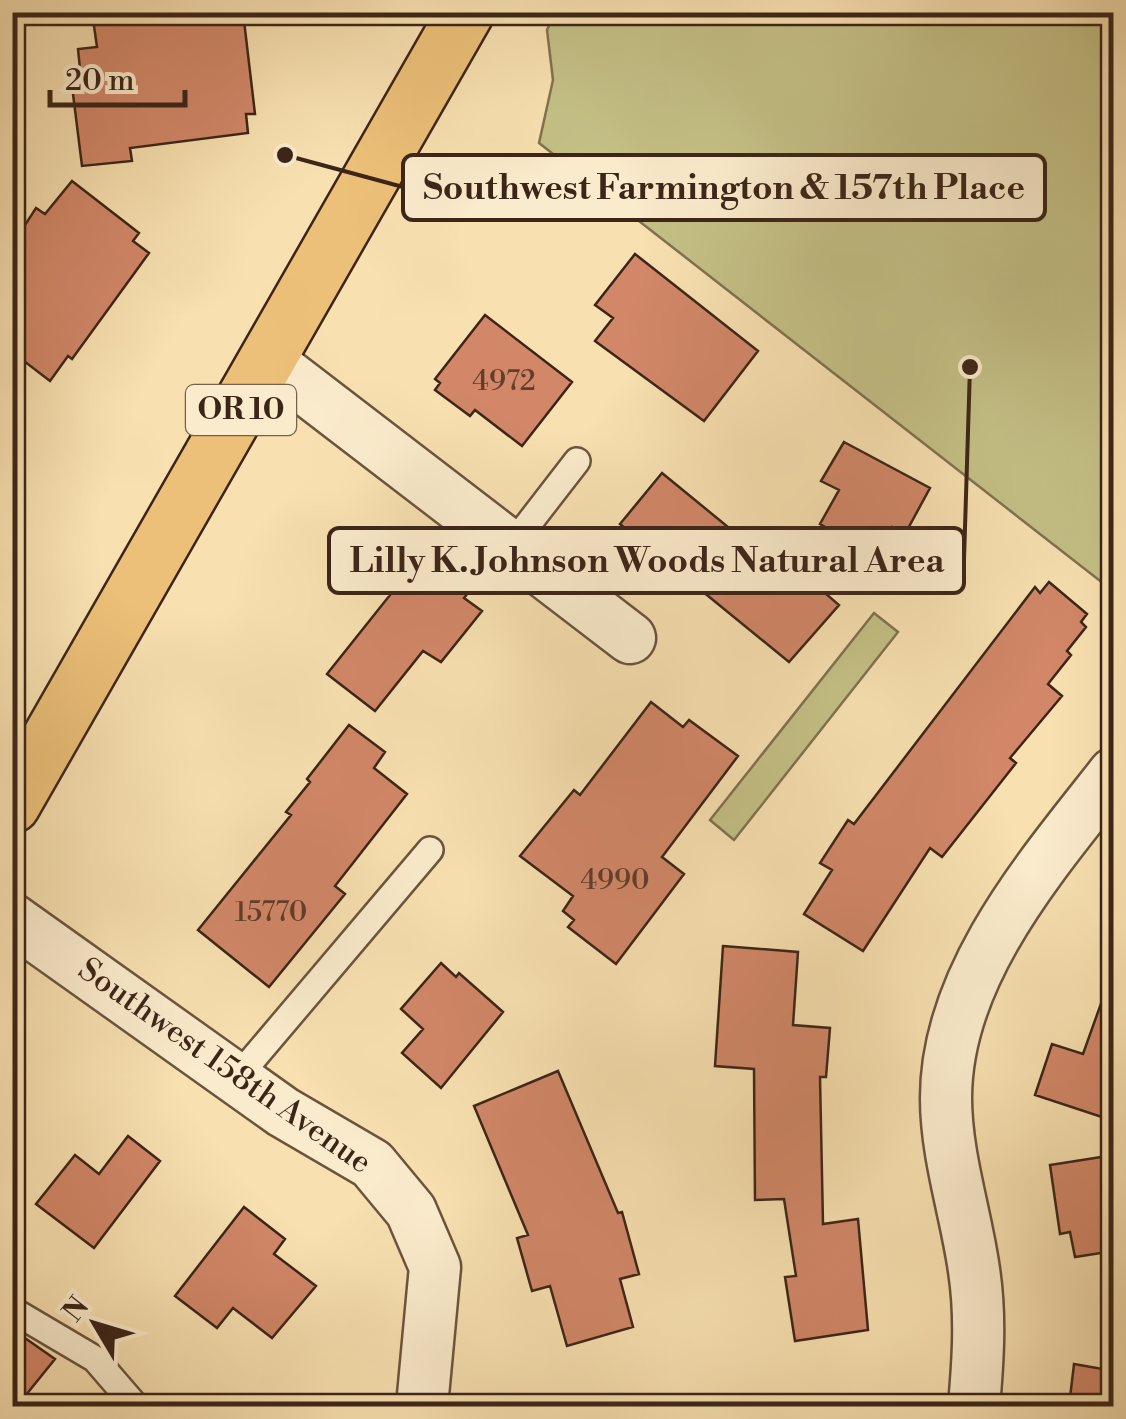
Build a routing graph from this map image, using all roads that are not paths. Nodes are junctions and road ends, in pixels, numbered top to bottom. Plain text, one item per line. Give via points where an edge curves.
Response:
1 (466, 12) edge
2 (269, 361) junction
3 (578, 461) dead end
4 (512, 545) junction
5 (630, 638) dead end
6 (1114, 773) edge
7 (12, 805) edge
8 (430, 850) dead end
9 (12, 919) edge
10 (236, 1078) junction
11 (12, 1310) edge
12 (133, 1403) dead end
13 (422, 1406) edge
14 (974, 1406) edge

1 - 2 main road, OR 10
2 - 4 street
2 - 7 main road, OR 10
3 - 4 lane
4 - 5 street
6 - 14 street via 999,930 972,982 957,1036 946,1096 974,1272 980,1340
8 - 10 lane
9 - 10 street, Southwest 158th Avenue
10 - 13 street, Southwest 158th Avenue via 372,1164 411,1211 434,1266
11 - 12 lane via 95,1359

